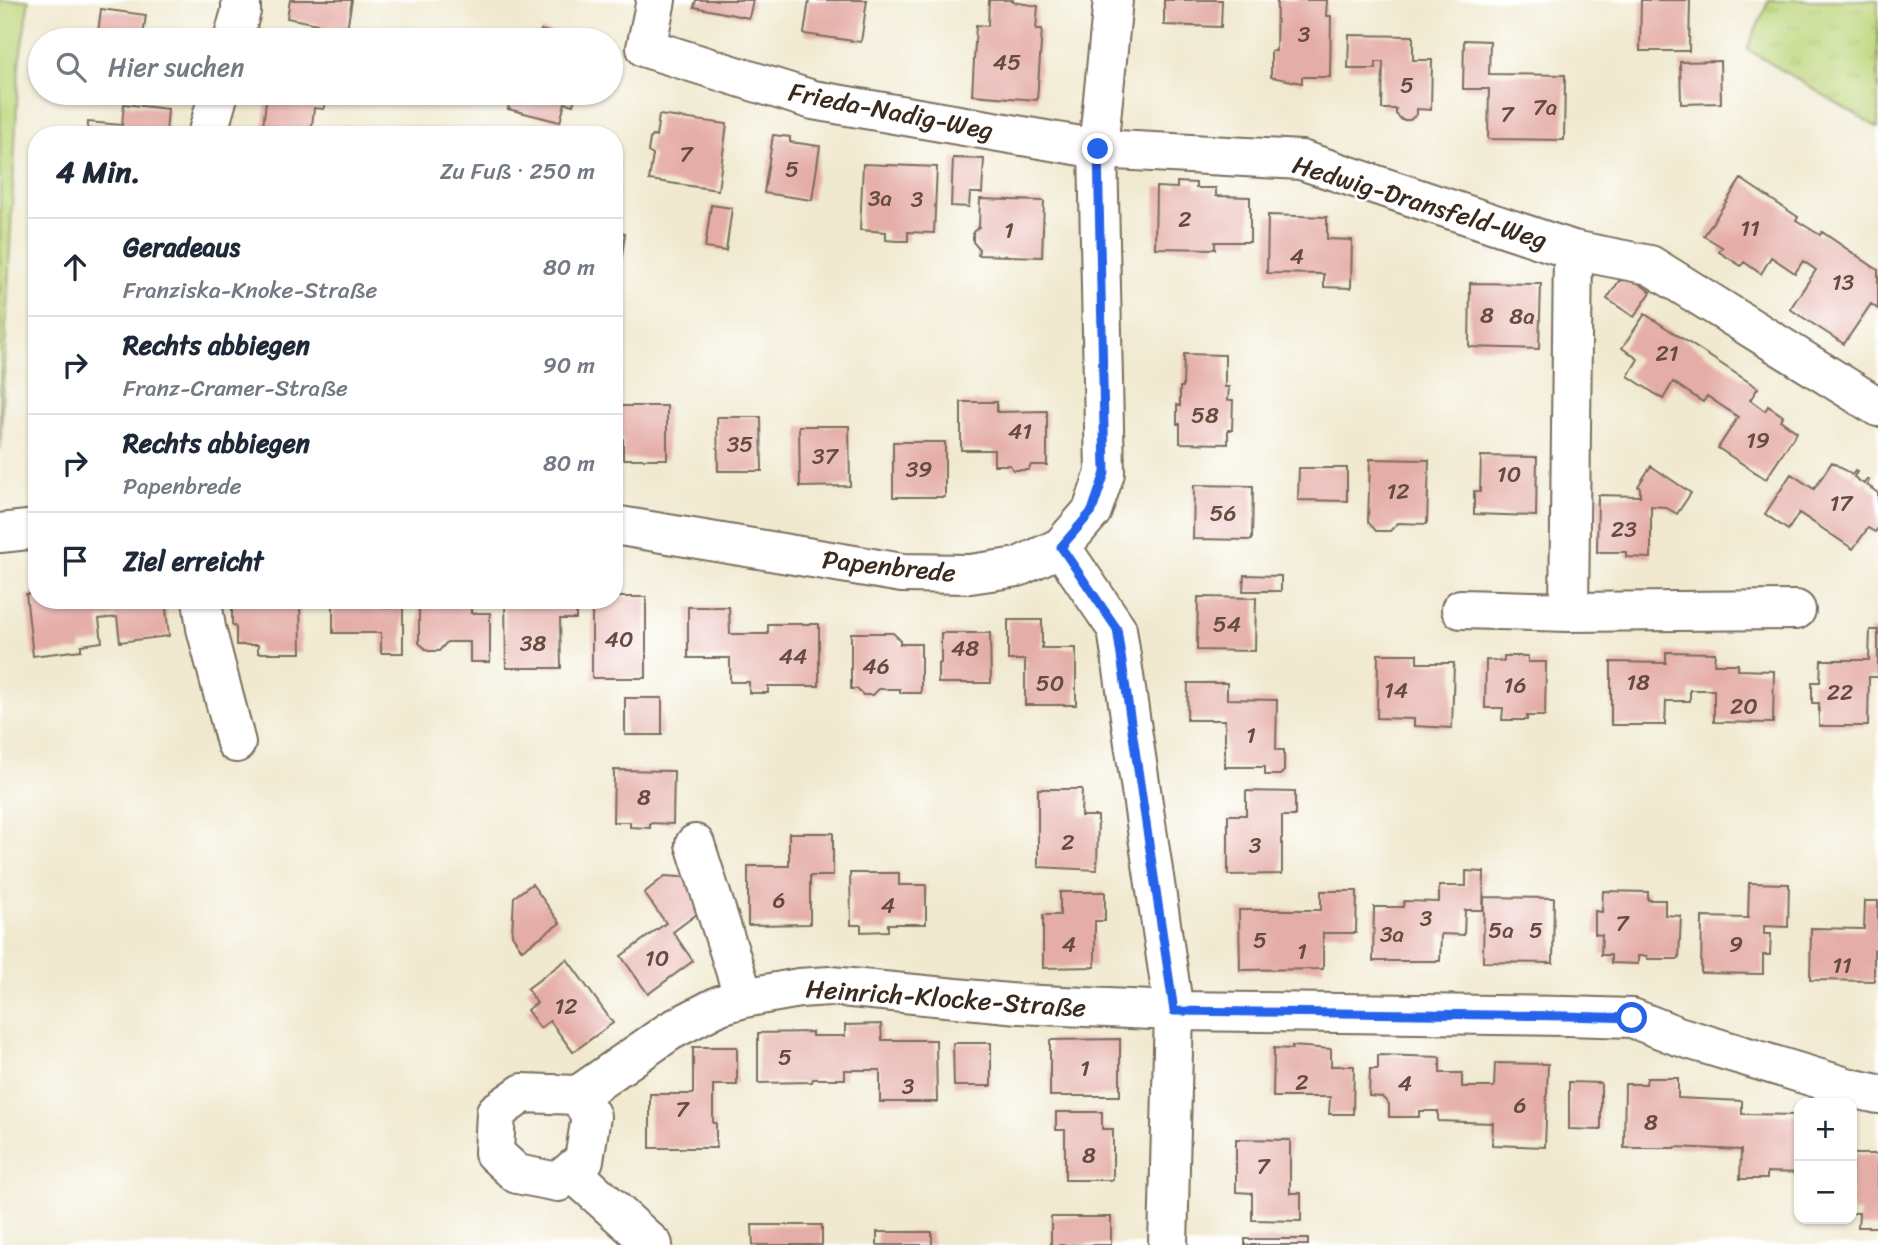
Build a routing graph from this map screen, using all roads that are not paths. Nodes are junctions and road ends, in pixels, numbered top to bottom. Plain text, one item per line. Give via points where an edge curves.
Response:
1 (241, 0) edge
2 (656, 0) edge
3 (1113, 0) edge
4 (236, 28) edge
5 (216, 105) edge
6 (210, 126) edge
7 (1098, 149) junction
8 (1573, 250) junction
9 (1878, 407) edge
10 (623, 526) edge
11 (28, 530) edge
12 (0, 533) edge
13 (1061, 547) junction
14 (203, 609) edge
15 (1461, 609) dead end
16 (1796, 610) dead end
17 (1569, 612) junction
18 (236, 743) dead end
19 (695, 844) dead end
20 (744, 998) junction
21 (1174, 1011) junction
22 (1878, 1094) edge
23 (578, 1095) junction
24 (571, 1171) junction
25 (653, 1245) edge
26 (1168, 1245) edge

1 - 4 street
2 - 7 street, Frieda-Nadig-Weg via 646,48 813,100
3 - 7 street, Papenbrede
5 - 6 street
7 - 8 street, Hedwig-Dransfeld-Weg via 1300,160
7 - 13 street, Papenbrede via 1105,473 1092,511
8 - 9 street, Hedwig-Dransfeld-Weg via 1650,265
8 - 17 street, Hedwig-Dransfeld-Weg
10 - 13 street, Papenbrede via 902,573 970,574 1018,567
11 - 12 street
13 - 21 street via 1117,629
14 - 18 street
15 - 17 street
16 - 17 street
19 - 20 street
20 - 21 street, Heinrich-Klocke-Straße via 830,986 1019,1004
20 - 23 street, Heinrich-Klocke-Straße via 670,1031
21 - 22 street, Heinrich-Klocke-Straße via 1632,1018 1678,1036
21 - 26 street
23 - 24 street via 591,1116 584,1160
23 - 24 street via 523,1093 496,1112 494,1153 517,1174 558,1182
24 - 25 street

